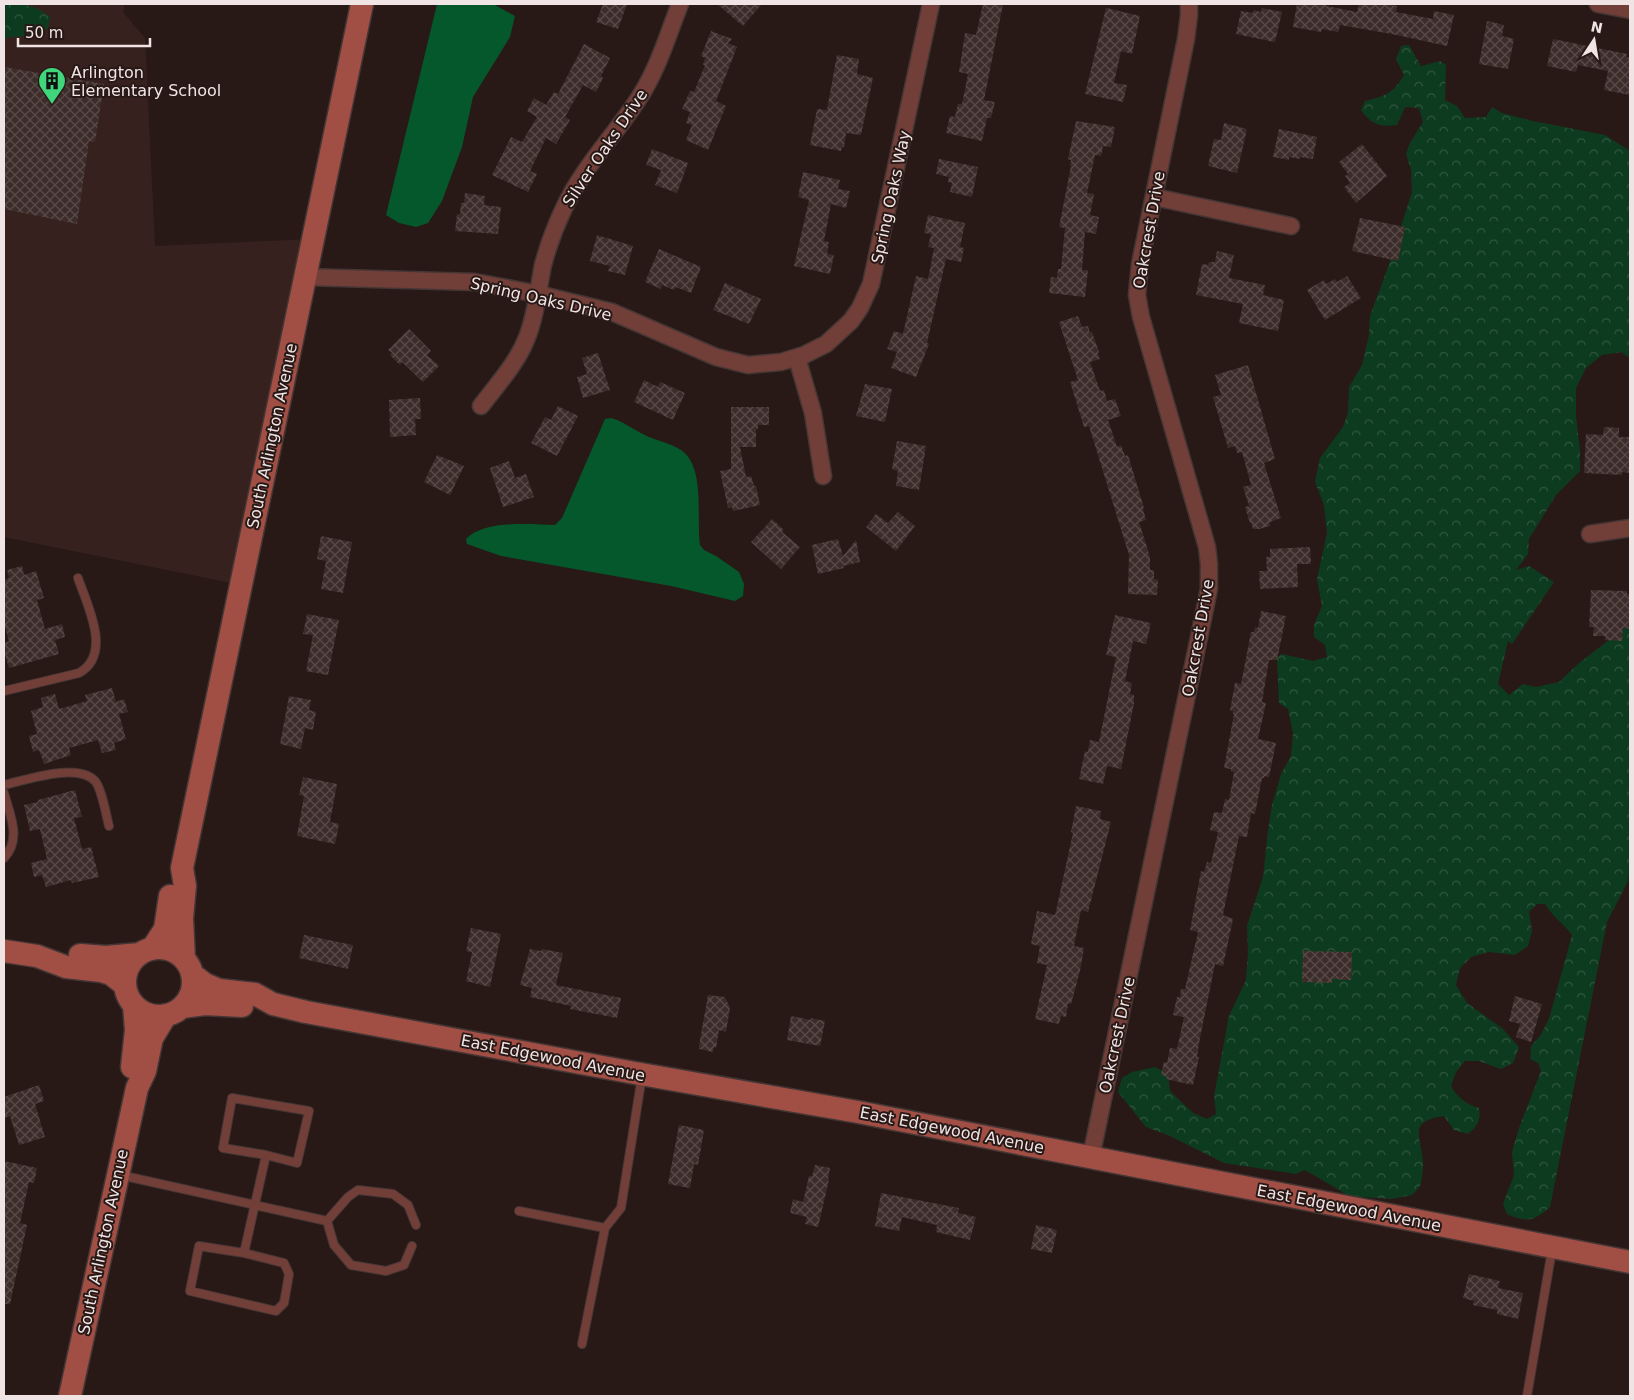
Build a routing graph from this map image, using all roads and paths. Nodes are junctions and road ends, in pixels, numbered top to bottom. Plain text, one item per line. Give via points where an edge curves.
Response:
1 (362, 4) edge
2 (680, 4) edge
3 (931, 4) edge
4 (1189, 4) edge
5 (1608, 5) edge
6 (1630, 10) edge
7 (1154, 197) junction
8 (1291, 226) dead end
9 (305, 276) junction
10 (538, 294) junction
11 (797, 358) junction
12 (481, 406) dead end
13 (823, 476) dead end
14 (1630, 528) edge
15 (1590, 534) dead end
16 (78, 578) dead end
17 (4, 691) edge
18 (4, 785) edge
19 (4, 793) edge
20 (109, 826) dead end
21 (4, 858) edge
22 (182, 868) junction
23 (4, 951) edge
24 (146, 951) junction
25 (36, 956) junction
26 (188, 967) junction
27 (130, 995) junction
28 (272, 1004) junction
29 (174, 1011) junction
30 (642, 1074) junction
31 (137, 1088) junction
32 (266, 1155) junction
33 (1091, 1158) junction
34 (118, 1175) junction
35 (254, 1205) junction
36 (519, 1211) dead end
37 (327, 1221) junction
38 (416, 1225) dead end
39 (605, 1228) junction
40 (412, 1246) dead end
41 (1553, 1248) junction
42 (244, 1253) junction
43 (1630, 1262) edge
44 (582, 1344) dead end
45 (70, 1396) edge
46 (1527, 1396) edge

1 - 9 main road, South Arlington Avenue
2 - 10 street, Silver Oaks Drive via 647,85 564,208 551,240
3 - 11 street, Spring Oaks Way via 871,284 860,308 845,328 826,344
4 - 7 street, Oakcrest Drive via 1186,39
5 - 6 street
7 - 8 street
7 - 33 street, Oakcrest Drive via 1139,271 1138,306 1207,547 1210,582
9 - 10 street, Spring Oaks Drive via 475,282
9 - 22 main road, South Arlington Avenue
10 - 11 street, Spring Oaks Drive via 612,312 716,358 748,365
10 - 12 street, Silver Oaks Drive via 530,329 519,354
11 - 13 street via 813,413
14 - 15 street
16 - 17 lane via 96,632 93,657 79,673
18 - 20 lane via 65,772 81,773 94,780
19 - 21 lane via 14,834 12,847
22 - 24 main road, South Arlington Avenue via 172,883 165,929
22 - 26 main road, South Arlington Avenue via 185,886 182,918
23 - 25 main road
24 - 25 main road via 106,957 67,953
24 - 26 main road via 170,950
24 - 27 main road via 128,967 126,976
25 - 27 main road via 66,966 111,974
26 - 28 main road via 205,984 219,990 255,994
26 - 29 main road via 192,992
27 - 29 main road via 149,1014
27 - 31 main road, South Arlington Avenue via 136,1030 132,1069
28 - 29 main road via 253,1008 205,1004
28 - 30 main road, East Edgewood Avenue
29 - 31 main road, South Arlington Avenue via 152,1038 145,1072
30 - 33 main road, East Edgewood Avenue via 833,1107
30 - 39 lane via 621,1208
31 - 34 main road, South Arlington Avenue
32 - 32 lane via 298,1163 309,1111 232,1098 223,1148
32 - 35 lane
33 - 41 main road, East Edgewood Avenue
34 - 35 lane
34 - 45 main road, South Arlington Avenue
35 - 37 lane
35 - 42 lane
36 - 39 lane
37 - 38 lane via 358,1190 393,1194 408,1205
37 - 40 lane via 334,1245 351,1265 386,1271 404,1265
39 - 44 lane
41 - 43 main road, East Edgewood Avenue
41 - 46 lane
42 - 42 lane via 200,1246 190,1292 276,1312 284,1303 288,1284 289,1274 284,1263

